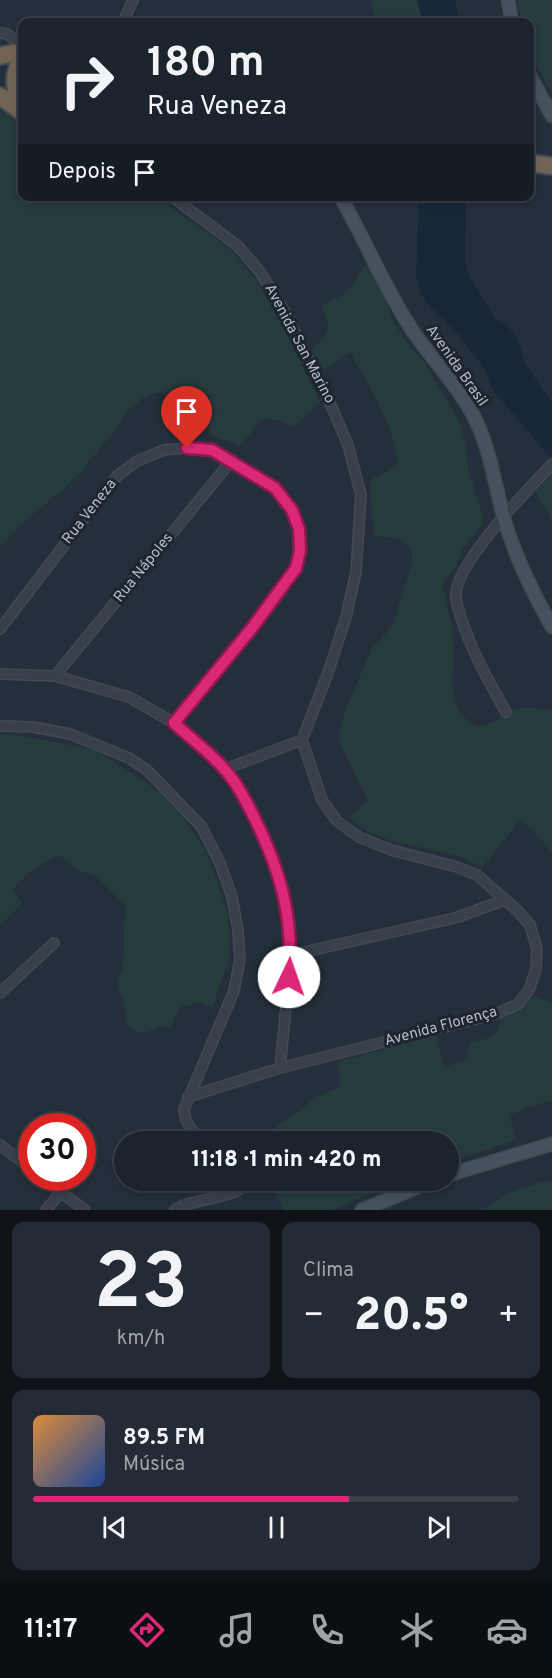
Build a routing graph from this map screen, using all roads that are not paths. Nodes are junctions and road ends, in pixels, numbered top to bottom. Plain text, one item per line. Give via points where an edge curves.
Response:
1 (133, 0) edge
2 (508, 0) edge
3 (125, 18) edge
4 (511, 18) edge
5 (0, 33) edge
6 (18, 41) edge
7 (18, 52) edge
8 (0, 56) edge
9 (18, 66) edge
10 (534, 86) edge
11 (18, 94) edge
12 (0, 96) edge
13 (18, 108) edge
14 (552, 116) edge
15 (534, 164) edge
16 (552, 166) edge
17 (178, 201) edge
18 (343, 201) edge
19 (232, 460) junction
20 (552, 464) edge
21 (504, 516) junction
22 (552, 627) edge
23 (0, 629) edge
24 (0, 674) edge
25 (55, 676) junction
26 (506, 712) dead end
27 (174, 723) junction
28 (0, 726) edge
29 (302, 740) junction
30 (225, 769) junction
31 (505, 900) junction
32 (54, 943) dead end
33 (291, 955) junction
34 (0, 993) edge
35 (280, 1068) junction
36 (188, 1097) junction
37 (193, 1131) edge
38 (552, 1144) edge
39 (0, 1145) edge
40 (18, 1158) edge
41 (459, 1172) edge
42 (235, 1191) edge
43 (408, 1191) edge
44 (61, 1192) joint
45 (177, 1208) edge
46 (46, 1210) edge
47 (85, 1210) edge
48 (362, 1210) edge

1 - 3 street
2 - 4 main road
5 - 6 street
7 - 8 highway
9 - 11 highway
10 - 14 main road
12 - 13 highway
15 - 16 highway
17 - 29 street, Avenida San Marino via 238,246 260,272 286,314 333,410 348,445 360,495 356,572 346,617
18 - 21 main road, Avenida Brasil via 395,302 478,424
19 - 23 street, Rua Veneza via 212,450 187,448 164,450 137,460 117,476
19 - 25 street, Rua Nápoles
19 - 27 street, Rua Veneza via 275,488 292,510 299,529 300,551 296,568 259,619
20 - 21 street
21 - 22 main road, Avenida Brasil via 517,558
21 - 26 street via 478,549 459,581 456,595 468,638
24 - 25 street
25 - 27 street via 129,697
27 - 30 street
28 - 36 street via 70,734 129,758 147,770 201,826 220,862 232,897 240,958 234,991
29 - 30 street
29 - 31 street, Avenida Florença via 322,800 337,820 359,837 391,850 477,875
30 - 33 street via 270,850 283,891
31 - 33 street via 444,920
31 - 35 street, Avenida Florença via 530,925 537,949 529,990 518,1004 496,1014
32 - 34 street
33 - 35 street
35 - 36 street, Avenida Florença
36 - 37 street via 184,1109 187,1125
38 - 41 main road
39 - 40 street
42 - 45 street
43 - 48 main road
44 - 46 street
44 - 47 street

